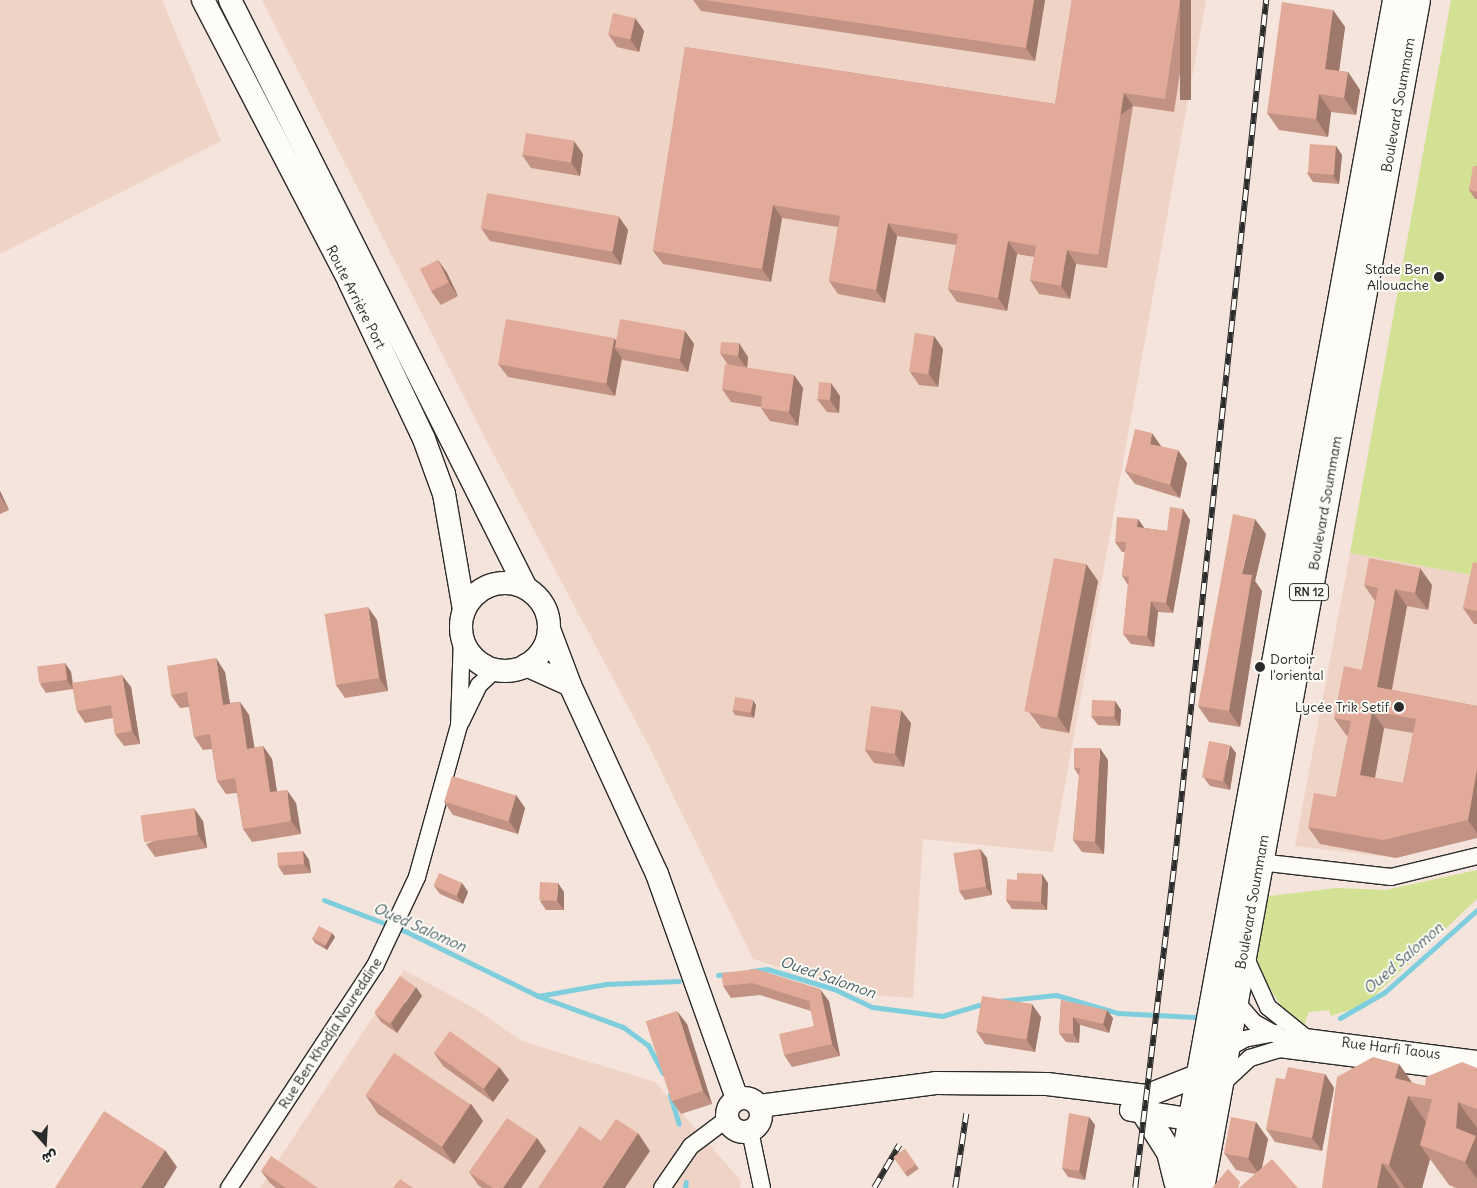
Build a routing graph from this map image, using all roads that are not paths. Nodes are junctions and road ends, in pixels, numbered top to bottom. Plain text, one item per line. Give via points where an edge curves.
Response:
1 (202, 0) edge
2 (230, 0) edge
3 (1395, 0) edge
4 (1417, 0) edge
5 (526, 588) junction
6 (464, 610) junction
7 (549, 629) junction
8 (462, 637) junction
9 (526, 666) junction
10 (496, 670) junction
11 (570, 685) junction
12 (459, 726) junction
13 (1477, 856) edge
14 (1259, 862) junction
15 (1243, 952) junction
16 (1218, 968) junction
17 (1236, 1001) junction
18 (1272, 1033) junction
19 (1306, 1043) junction
20 (1227, 1048) junction
21 (1477, 1059) edge
22 (1477, 1074) edge
23 (737, 1099) junction
24 (1204, 1102) junction
25 (1146, 1105) junction
26 (759, 1106) junction
27 (727, 1119) junction
28 (750, 1131) junction
29 (1187, 1186) edge
30 (229, 1188) edge
31 (662, 1188) edge
32 (762, 1188) edge

1 - 6 street, Route Arrière Port via 349,280 424,439 444,494
2 - 5 street, Route Arrière Port
3 - 16 main road, Boulevard Soummam / RN 12
4 - 14 main road, Boulevard Soummam / RN 12
5 - 6 street via 512,583 484,588
5 - 7 street via 544,605
6 - 8 street
7 - 9 street via 538,656
7 - 11 street
8 - 10 street via 474,658
8 - 12 street, Rue Ben Khodja Noureddine
9 - 10 street
9 - 11 street
10 - 12 street, Rue Ben Khodja Noureddine via 479,685
11 - 23 street via 657,874
12 - 30 street, Rue Ben Khodja Noureddine via 450,774 417,877 375,966
13 - 14 street via 1391,877
14 - 15 main road, Boulevard Soummam / RN 12
15 - 17 main road, Boulevard Soummam / RN 12
15 - 19 street via 1268,1006
16 - 17 street
16 - 24 main road, Boulevard Soummam / RN 12
17 - 18 street
17 - 20 main road, Boulevard Soummam / RN 12
18 - 19 street, Rue Harfi Taous
18 - 20 street, Rue Harfi Taous
19 - 21 street, Rue Harfi Taous
19 - 22 street, Rue Harfi Taous
19 - 24 street, Rue Harfi Taous via 1250,1058
20 - 24 main road, Boulevard Soummam / RN 12
23 - 26 street via 747,1098
23 - 27 street via 727,1109
24 - 25 street
24 - 25 street
24 - 29 main road, Boulevard Soummam / RN 12
25 - 26 street via 1008,1084 936,1083
25 - 29 main road
26 - 28 street via 761,1118
27 - 28 street via 738,1131
27 - 31 street via 691,1146
28 - 32 street

